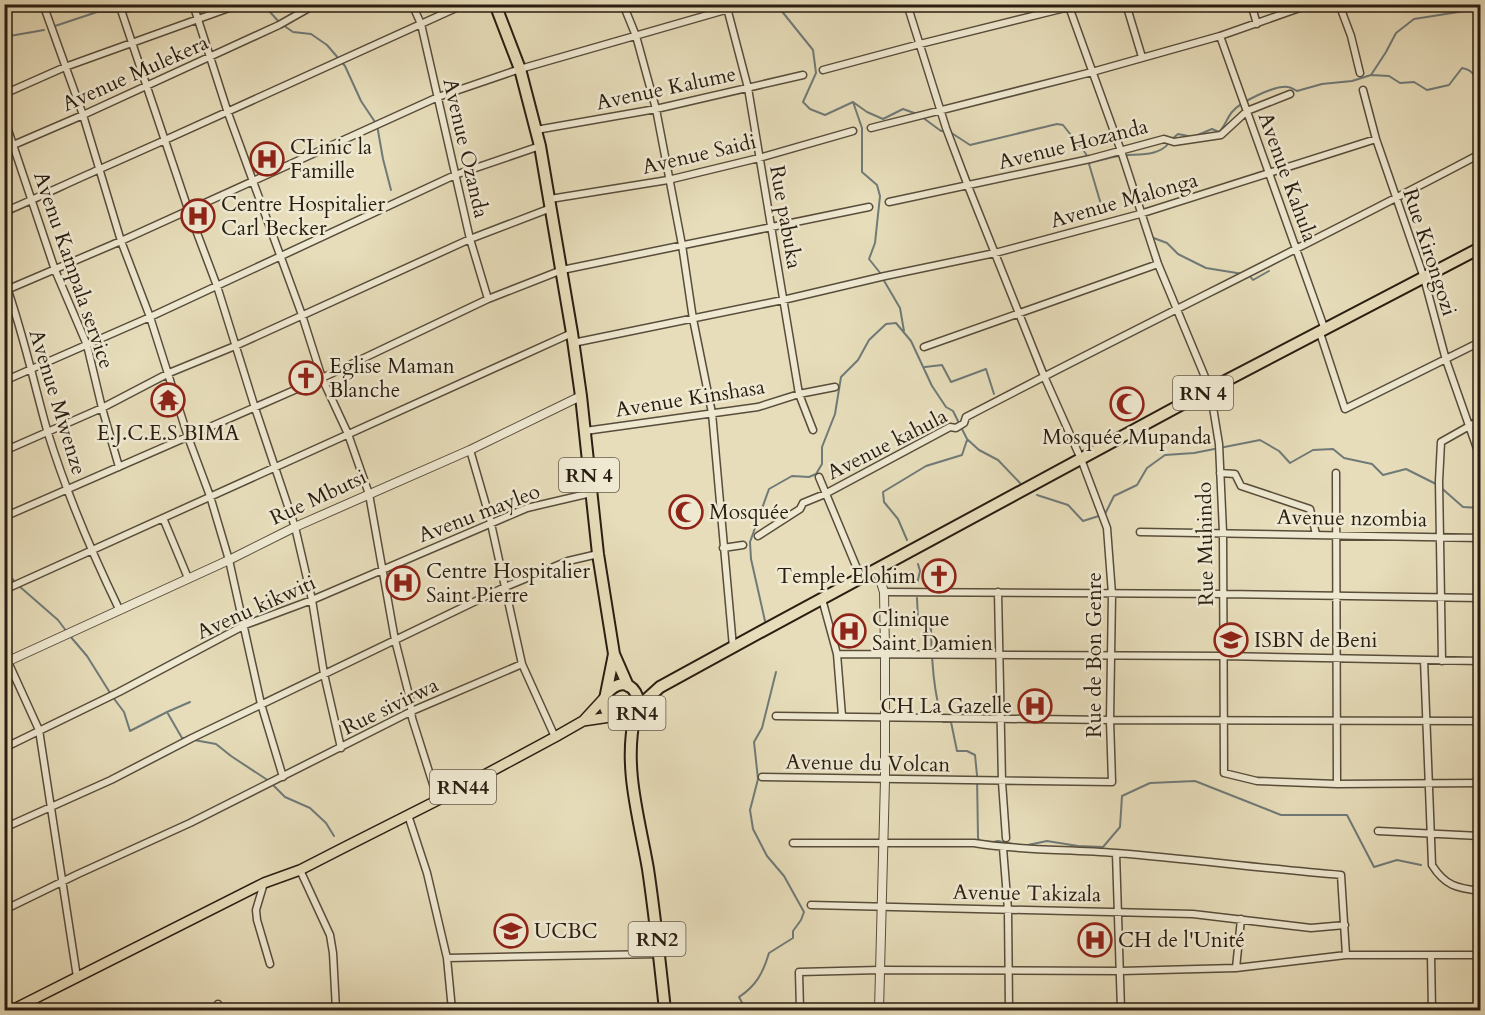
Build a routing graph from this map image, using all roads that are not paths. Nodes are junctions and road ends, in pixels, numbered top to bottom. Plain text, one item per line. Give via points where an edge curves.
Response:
1 (43, 4) edge
2 (119, 4) edge
3 (193, 4) edge
4 (240, 4) edge
5 (316, 4) edge
6 (412, 4) edge
7 (465, 4) edge
8 (623, 4) edge
9 (746, 4) edge
10 (907, 4) edge
11 (1126, 4) edge
12 (1251, 4) edge
13 (1340, 4) edge
14 (497, 5) edge
15 (1309, 5) edge
16 (1069, 6) edge
17 (727, 7) edge
18 (198, 21) junction
19 (420, 24) junction
20 (1257, 24) junction
21 (636, 36) junction
22 (1220, 36) junction
23 (132, 44) junction
24 (920, 44) junction
25 (210, 57) junction
26 (1142, 57) junction
27 (65, 67) junction
28 (520, 69) junction
29 (824, 70) dead end
30 (1092, 72) junction
31 (1360, 73) dead end
32 (803, 75) dead end
33 (146, 86) junction
34 (748, 88) junction
35 (1363, 90) dead end
36 (4, 94) edge
37 (1290, 94) dead end
38 (438, 97) junction
39 (1245, 105) junction
40 (656, 109) junction
41 (940, 110) junction
42 (228, 113) junction
43 (83, 115) junction
44 (4, 118) edge
45 (871, 128) dead end
46 (536, 130) junction
47 (853, 132) dead end
48 (1376, 139) junction
49 (165, 141) junction
50 (14, 145) junction
51 (540, 146) junction
52 (4, 149) edge
53 (1480, 154) edge
54 (1122, 155) junction
55 (759, 158) junction
56 (99, 169) junction
57 (1270, 173) junction
58 (455, 175) junction
59 (668, 180) junction
60 (254, 181) junction
61 (968, 186) junction
62 (1396, 199) junction
63 (32, 200) junction
64 (889, 202) dead end
65 (551, 203) junction
66 (870, 207) dead end
67 (188, 209) junction
68 (4, 212) edge
69 (1140, 214) junction
70 (772, 226) junction
71 (470, 238) junction
72 (121, 241) junction
73 (682, 245) junction
74 (1480, 248) edge
75 (1297, 249) junction
76 (995, 253) junction
77 (279, 255) junction
78 (1158, 264) junction
79 (55, 270) junction
80 (562, 270) junction
81 (1424, 278) junction
82 (4, 279) edge
83 (217, 286) junction
84 (6, 290) edge
85 (488, 299) junction
86 (783, 300) junction
87 (1175, 310) junction
88 (1021, 313) junction
89 (302, 315) junction
90 (150, 317) junction
91 (693, 319) junction
92 (1322, 332) junction
93 (573, 338) junction
94 (1480, 342) edge
95 (87, 345) junction
96 (235, 346) junction
97 (924, 347) dead end
98 (1446, 360) junction
99 (30, 369) junction
100 (169, 374) junction
101 (1044, 376) junction
102 (322, 378) junction
103 (4, 381) edge
104 (835, 387) dead end
105 (1210, 389) junction
106 (800, 394) junction
107 (581, 396) junction
108 (102, 408) junction
109 (255, 408) junction
110 (712, 413) junction
111 (1480, 420) edge
112 (1470, 425) junction
113 (813, 430) dead end
114 (48, 431) junction
115 (585, 431) junction
116 (348, 434) junction
117 (188, 437) junction
118 (470, 450) junction
119 (4, 451) edge
120 (1480, 457) edge
121 (1081, 459) junction
122 (276, 466) junction
123 (119, 467) junction
124 (1220, 473) junction
125 (1336, 473) dead end
126 (819, 477) dead end
127 (67, 490) junction
128 (591, 493) junction
129 (369, 494) junction
130 (825, 494) junction
131 (210, 496) junction
132 (4, 517) edge
133 (163, 518) junction
134 (489, 523) junction
135 (295, 527) junction
136 (1140, 532) dead end
137 (1223, 532) junction
138 (1316, 534) junction
139 (1336, 535) junction
140 (758, 536) dead end
141 (1440, 536) junction
142 (1480, 538) edge
143 (743, 545) dead end
144 (723, 548) junction
145 (91, 550) junction
146 (598, 554) junction
147 (229, 560) junction
148 (382, 570) junction
149 (877, 570) junction
150 (188, 578) junction
151 (861, 578) junction
152 (506, 587) junction
153 (4, 590) edge
154 (884, 592) junction
155 (998, 592) junction
156 (1112, 594) junction
157 (1224, 594) junction
158 (1335, 597) junction
159 (1442, 598) junction
160 (1480, 598) edge
161 (822, 599) junction
162 (312, 600) junction
163 (119, 609) junction
164 (244, 625) junction
165 (395, 640) junction
166 (734, 648) junction
167 (885, 653) junction
168 (614, 654) junction
169 (837, 654) junction
170 (1000, 655) junction
171 (1111, 656) junction
172 (1223, 656) junction
173 (6, 659) edge
174 (1336, 660) junction
175 (1424, 660) junction
176 (1442, 661) junction
177 (1480, 661) edge
178 (522, 664) junction
179 (324, 674) junction
180 (660, 687) junction
181 (631, 688) junction
182 (606, 695) junction
183 (261, 704) junction
184 (637, 710) junction
185 (412, 711) junction
186 (776, 716) dead end
187 (842, 716) junction
188 (884, 717) junction
189 (613, 718) junction
190 (1001, 718) junction
191 (1110, 720) junction
192 (583, 721) junction
193 (1223, 721) junction
194 (1426, 721) junction
195 (1480, 721) edge
196 (1337, 722) junction
197 (39, 730) junction
198 (555, 736) junction
199 (4, 748) edge
200 (341, 748) junction
201 (630, 749) junction
202 (283, 777) junction
203 (762, 777) dead end
204 (885, 780) junction
205 (1002, 782) junction
206 (1429, 783) junction
207 (1480, 783) edge
208 (1337, 784) junction
209 (438, 800) junction
210 (50, 807) junction
211 (408, 815) junction
212 (4, 828) edge
213 (1378, 831) dead end
214 (1432, 834) junction
215 (1480, 836) edge
216 (1006, 838) dead end
217 (793, 843) dead end
218 (883, 843) junction
219 (1003, 848) junction
220 (1116, 852) junction
221 (300, 870) junction
222 (63, 883) junction
223 (264, 883) junction
224 (1480, 891) edge
225 (811, 904) dead end
226 (882, 907) junction
227 (4, 910) edge
228 (1008, 910) junction
229 (1118, 911) junction
230 (1241, 919) junction
231 (1345, 926) junction
232 (658, 954) junction
233 (1346, 955) junction
234 (1431, 955) junction
235 (1480, 955) edge
236 (447, 958) junction
237 (270, 964) dead end
238 (1236, 968) junction
239 (880, 970) junction
240 (1009, 970) junction
241 (1121, 971) junction
242 (77, 977) junction
243 (29, 1007) edge
244 (12, 1011) edge
245 (336, 1011) edge
246 (452, 1011) edge
247 (665, 1011) edge
248 (800, 1011) edge
249 (879, 1011) edge
250 (1009, 1011) edge
251 (1121, 1011) edge
252 (1432, 1011) edge

1 - 27 street
2 - 23 street
3 - 18 street
4 - 18 street
5 - 25 street, Avenue Mulekera
6 - 19 street, Avenue Ozanda
7 - 19 street
8 - 21 street
9 - 17 street
10 - 24 street, Rue de Bon Genre
11 - 26 street
12 - 20 street
13 - 31 street
14 - 28 highway, RN 4
15 - 20 street
16 - 24 street
16 - 30 street, Rue Muhindo
17 - 21 street
17 - 34 street, Rue pabuka
18 - 23 street
18 - 25 street
19 - 38 street, Avenue Ozanda
19 - 42 street
20 - 22 street
21 - 28 street
21 - 40 street
22 - 26 street
22 - 39 street, Avenue Kahula
23 - 27 street
23 - 33 street
24 - 29 street
24 - 41 street, Rue de Bon Genre
25 - 33 street, Avenue Mulekera
25 - 42 street
26 - 30 street
27 - 36 street
27 - 43 street
28 - 38 street
28 - 46 highway, RN 4
30 - 41 street
30 - 54 street, Rue Muhindo
32 - 34 street, Avenue Kalume
33 - 43 street, Avenue Mulekera
33 - 49 street
34 - 40 street, Avenue Kalume
34 - 55 street, Rue pabuka
35 - 48 street, Rue Kirongozi
37 - 39 street, Avenue Hozanda
38 - 58 street, Avenue Ozanda
38 - 60 street
39 - 54 street, Avenue Hozanda via 1221,135 1174,142 1164,139
39 - 57 street, Avenue Kahula
40 - 46 street, Avenue Kalume
40 - 59 street
41 - 45 street
41 - 61 street, Rue de Bon Genre
42 - 49 street
42 - 60 street
43 - 50 street, Avenue Mulekera
43 - 56 street
44 - 50 street, Avenu Kampala service
46 - 51 highway, RN 4
47 - 55 street, Avenue Saidi
48 - 57 street, Avenue Malonga
48 - 62 street, Rue Kirongozi
49 - 56 street
49 - 67 street
50 - 52 street, Avenue Mulekera
50 - 63 street, Avenu Kampala service
51 - 58 street
51 - 65 highway, RN 4
53 - 62 street, Avenue kahula
54 - 61 street, Avenue Hozanda
54 - 69 street, Rue Muhindo
55 - 59 street, Avenue Saidi
55 - 70 street, Rue pabuka
56 - 63 street
56 - 72 street
57 - 69 street, Avenue Malonga
57 - 75 street, Avenue Kahula
58 - 71 street, Avenue Ozanda
58 - 77 street
59 - 65 street, Avenue Saidi
59 - 73 street
60 - 67 street
60 - 77 street
61 - 64 street, Avenue Hozanda
61 - 76 street, Rue de Bon Genre
62 - 75 street, Avenue kahula
62 - 81 street, Rue Kirongozi
63 - 68 street
63 - 79 street, Avenu Kampala service
65 - 71 street, Avenue Saidi
65 - 80 highway, RN 4
66 - 70 street
67 - 72 street
67 - 83 street
69 - 76 street, Avenue Malonga
69 - 78 street, Rue Muhindo
70 - 73 street
70 - 86 street, Rue pabuka
71 - 85 street, Avenue Ozanda
71 - 89 street, Avenue Saidi
72 - 79 street
72 - 90 street
73 - 80 street
73 - 91 street
74 - 81 highway, RN 4
75 - 87 street, Avenue kahula
75 - 92 street, Avenue Kahula
76 - 86 street, Avenue Malonga
76 - 88 street, Rue de Bon Genre
77 - 83 street
77 - 89 street
78 - 87 street, Rue Muhindo
78 - 88 street
79 - 84 street
79 - 95 street, Avenu Kampala service
80 - 85 street
80 - 93 highway, RN 4
81 - 92 highway, RN 4
81 - 98 street, Rue Kirongozi
82 - 84 street, Avenue Mwenze
83 - 90 street
83 - 96 street
84 - 99 street, Avenue Mwenze
85 - 102 street
86 - 91 street, Avenue Malonga
86 - 106 street, Rue pabuka
87 - 101 street, Avenue kahula
87 - 105 street, Rue Muhindo
88 - 97 street
88 - 101 street, Rue de Bon Genre
89 - 96 street, Avenue Saidi
89 - 102 street
90 - 95 street
90 - 100 street
91 - 93 street, Avenue Malonga
91 - 110 street
92 - 98 street, Avenue Kahula via 1345,409
92 - 105 highway, RN 4
93 - 107 highway, RN 4
93 - 116 street, Avenue Malonga
94 - 98 street
95 - 99 street
95 - 108 street, Avenu Kampala service
96 - 100 street, Avenue Saidi
96 - 109 street
98 - 112 street, Rue Kirongozi
99 - 103 street
99 - 114 street, Avenue Mwenze
100 - 108 street, Avenue Saidi
100 - 117 street
101 - 121 street, Rue de Bon Genre
101 - 130 street, Avenue kahula via 966,417 956,428
102 - 109 street
102 - 116 street
104 - 106 street, Avenue Kinshasa
105 - 121 highway, RN 4
105 - 124 street, Rue Muhindo
106 - 110 street, Avenue Kinshasa via 758,407
106 - 113 street, Rue pabuka
107 - 115 highway, RN 4
107 - 118 street, Rue Mbutsi
108 - 114 street, Avenue Saidi
108 - 123 street, Avenu Kampala service
109 - 117 street
109 - 122 street
110 - 115 street, Avenue Kinshasa
110 - 144 street
111 - 112 street
112 - 120 street, Rue Kirongozi
112 - 141 street via 1441,442
114 - 119 street, Avenue Saidi
114 - 127 street, Avenue Mwenze
115 - 128 highway, RN 4
116 - 122 street, Avenue Malonga
116 - 129 street
117 - 123 street
117 - 131 street
118 - 129 street, Rue Mbutsi
118 - 134 street
121 - 149 highway, RN 4
121 - 156 street, Rue de Bon Genre via 1107,528
122 - 131 street, Avenue Malonga
122 - 135 street
123 - 127 street
124 - 137 street, Rue Muhindo
124 - 138 street via 1235,474 1241,486 1310,509
125 - 139 street
126 - 130 street
127 - 132 street
127 - 145 street, Avenue Mwenze
128 - 134 street, Avenu mayleo via 527,508
128 - 146 highway, RN 4
129 - 135 street, Rue Mbutsi
129 - 148 street
130 - 140 street, Avenue kahula via 803,503 800,509
130 - 151 street
131 - 133 street, Avenue Malonga
131 - 147 street
133 - 145 street, Avenue Malonga
133 - 150 street
134 - 148 street, Avenu mayleo
134 - 152 street
135 - 147 street, Rue Mbutsi
135 - 162 street
136 - 137 street, Avenue nzombia
137 - 138 street, Avenue nzombia
137 - 157 street, Rue Muhindo
138 - 139 street, Avenue nzombia
139 - 141 street, Avenue nzombia
139 - 158 street
141 - 142 street, Avenue nzombia
141 - 159 street
143 - 144 street
144 - 166 street
145 - 153 street, Avenue Malonga
145 - 163 street, Avenue Mwenze
146 - 152 street via 568,561
146 - 168 highway, RN 4
147 - 150 street, Rue Mbutsi
147 - 164 street
148 - 162 street, Avenu kikwiti
148 - 165 street
149 - 151 highway, RN 4
149 - 154 street
150 - 163 street, Rue Mbutsi
151 - 161 highway, RN 4
152 - 165 street
152 - 178 street
154 - 155 street
154 - 167 street
155 - 156 street
155 - 170 street
156 - 157 street
156 - 171 street, Rue de Bon Genre
157 - 158 street
157 - 172 street, Rue Muhindo
158 - 159 street
158 - 174 street
159 - 160 street
159 - 176 street
161 - 166 highway, RN 4
161 - 169 street
162 - 164 street, Avenu kikwiti
162 - 179 street
163 - 173 street, Rue Mbutsi
164 - 183 street
164 - 197 street, Avenu kikwiti via 112,696
165 - 179 street
165 - 185 street
166 - 180 highway, RN 4
167 - 169 street
167 - 170 street
167 - 188 street
168 - 181 highway, RN 4
168 - 182 highway, RN4
169 - 187 street
170 - 171 street
170 - 190 street
171 - 172 street
171 - 191 street, Rue de Bon Genre
172 - 174 street
172 - 193 street, Rue Muhindo
173 - 197 street
174 - 175 street
174 - 196 street
175 - 176 street
175 - 194 street
176 - 177 street
178 - 185 street, Rue sivirwa
178 - 198 street
179 - 183 street
179 - 200 street
180 - 181 highway, RN 4
180 - 184 highway, RN4
181 - 182 highway, RN4 via 615,686
181 - 184 highway, RN4 via 638,694
182 - 189 highway, RN4 via 606,711
182 - 192 main road, RN44
183 - 202 street
183 - 210 street
184 - 189 highway, RN4 via 630,719
184 - 201 highway, RN2
185 - 200 street, Rue sivirwa
185 - 209 street
186 - 187 street
187 - 188 street
188 - 190 street
188 - 204 street
189 - 192 main road, RN44
189 - 201 highway, RN2
190 - 191 street
190 - 205 street
191 - 193 street
191 - 205 street, Rue de Bon Genre via 1112,782
192 - 198 main road, RN44
193 - 196 street
193 - 208 street, Rue Muhindo via 1224,772 1257,781
194 - 195 street
194 - 196 street
194 - 206 street
196 - 208 street
197 - 199 street, Avenu kikwiti
197 - 210 street
198 - 209 main road, RN44
200 - 202 street, Rue sivirwa
201 - 232 highway, RN2 via 631,781
202 - 222 street, Rue sivirwa
203 - 204 street, Avenue du Volcan
204 - 205 street, Avenue du Volcan
204 - 218 street
205 - 216 street
206 - 207 street
206 - 208 street
206 - 214 street
209 - 211 main road, RN44
210 - 212 street
210 - 222 street
211 - 221 main road, RN44
211 - 236 street via 427,873
213 - 214 street
214 - 215 street
214 - 224 street via 1432,865 1440,878 1457,888
217 - 218 street
218 - 219 street via 974,843
218 - 226 street
219 - 220 street
219 - 228 street
220 - 229 street
220 - 231 street via 1341,874
221 - 223 main road, RN44
221 - 245 street via 330,935
222 - 227 street, Rue sivirwa
222 - 242 street
223 - 237 street via 256,910
223 - 242 main road, RN44
225 - 226 street, Avenue Takizala
226 - 228 street, Avenue Takizala
226 - 239 street
228 - 229 street, Avenue Takizala
228 - 240 street
229 - 230 street, Avenue Takizala
229 - 241 street
230 - 231 street, Avenue Takizala via 1311,928
230 - 238 street
231 - 233 street
232 - 236 street
232 - 247 highway, RN2
233 - 234 street
233 - 238 street
234 - 235 street
234 - 252 street
236 - 246 street
238 - 241 street
239 - 240 street
239 - 248 street via 799,972
239 - 249 street
240 - 241 street
240 - 250 street
241 - 251 street
242 - 243 main road, RN44
243 - 244 main road, RN44

